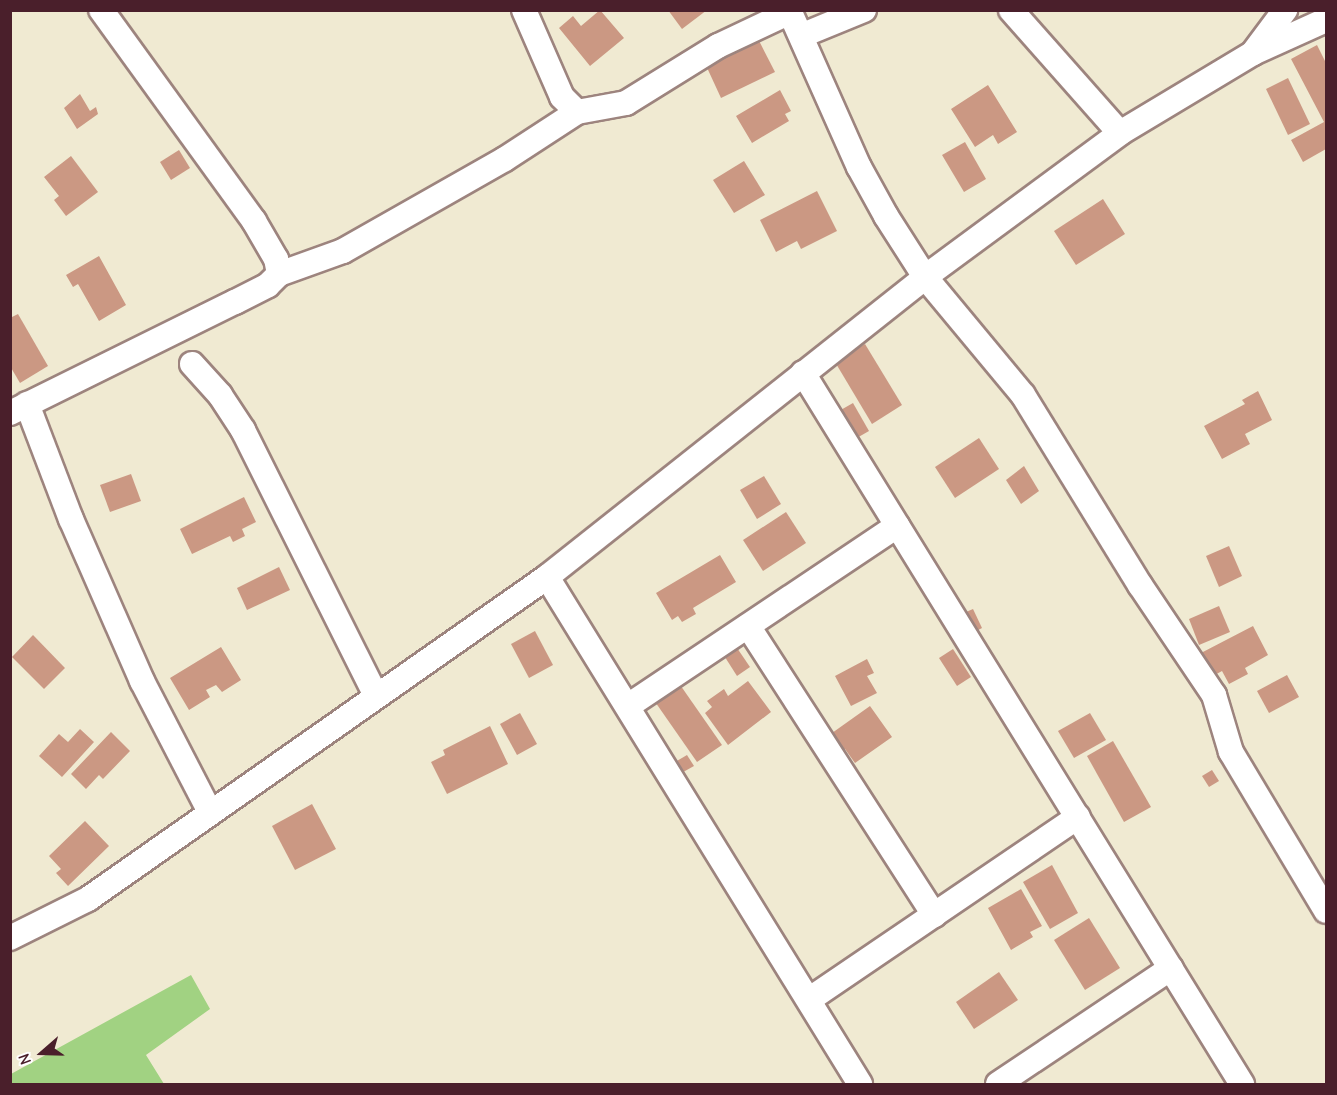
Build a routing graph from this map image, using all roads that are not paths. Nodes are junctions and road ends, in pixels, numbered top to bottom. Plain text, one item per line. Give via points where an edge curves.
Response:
1 (101, 10) edge
2 (524, 10) edge
3 (864, 10) edge
4 (1011, 10) edge
5 (1285, 10) edge
6 (789, 11) edge
7 (1326, 20) edge
8 (803, 35) junction
9 (1253, 53) junction
10 (577, 112) junction
11 (1120, 133) junction
12 (279, 274) junction
13 (925, 277) junction
14 (192, 364) dead end
15 (803, 374) junction
16 (19, 408) edge
17 (897, 526) junction
18 (547, 577) junction
19 (748, 626) junction
20 (376, 696) junction
21 (628, 706) junction
22 (210, 812) junction
23 (1078, 817) junction
24 (1326, 911) edge
25 (934, 915) junction
26 (10, 938) edge
27 (1171, 968) junction
28 (810, 999) junction
29 (860, 1084) edge
30 (998, 1084) edge
31 (1242, 1084) edge

1 - 12 street via 254,221 276,259
2 - 10 street via 562,97
3 - 8 street
4 - 11 street
5 - 9 street
6 - 8 street
6 - 10 street via 717,46 626,102
7 - 9 street
8 - 13 street via 859,167
9 - 11 street
10 - 12 street via 505,159 343,251
11 - 13 street
12 - 16 street via 268,285 235,303
13 - 15 street
13 - 24 street via 1023,395 1140,585 1214,695 1231,752
14 - 20 street via 220,394 243,430
15 - 17 street
15 - 18 street
16 - 22 street via 142,681
17 - 19 street
17 - 23 street
18 - 20 street
18 - 21 street
19 - 21 street
19 - 25 street
20 - 22 street
21 - 28 street
22 - 26 street via 88,899
23 - 25 street
23 - 27 street
25 - 28 street
27 - 30 street
27 - 31 street
28 - 29 street

